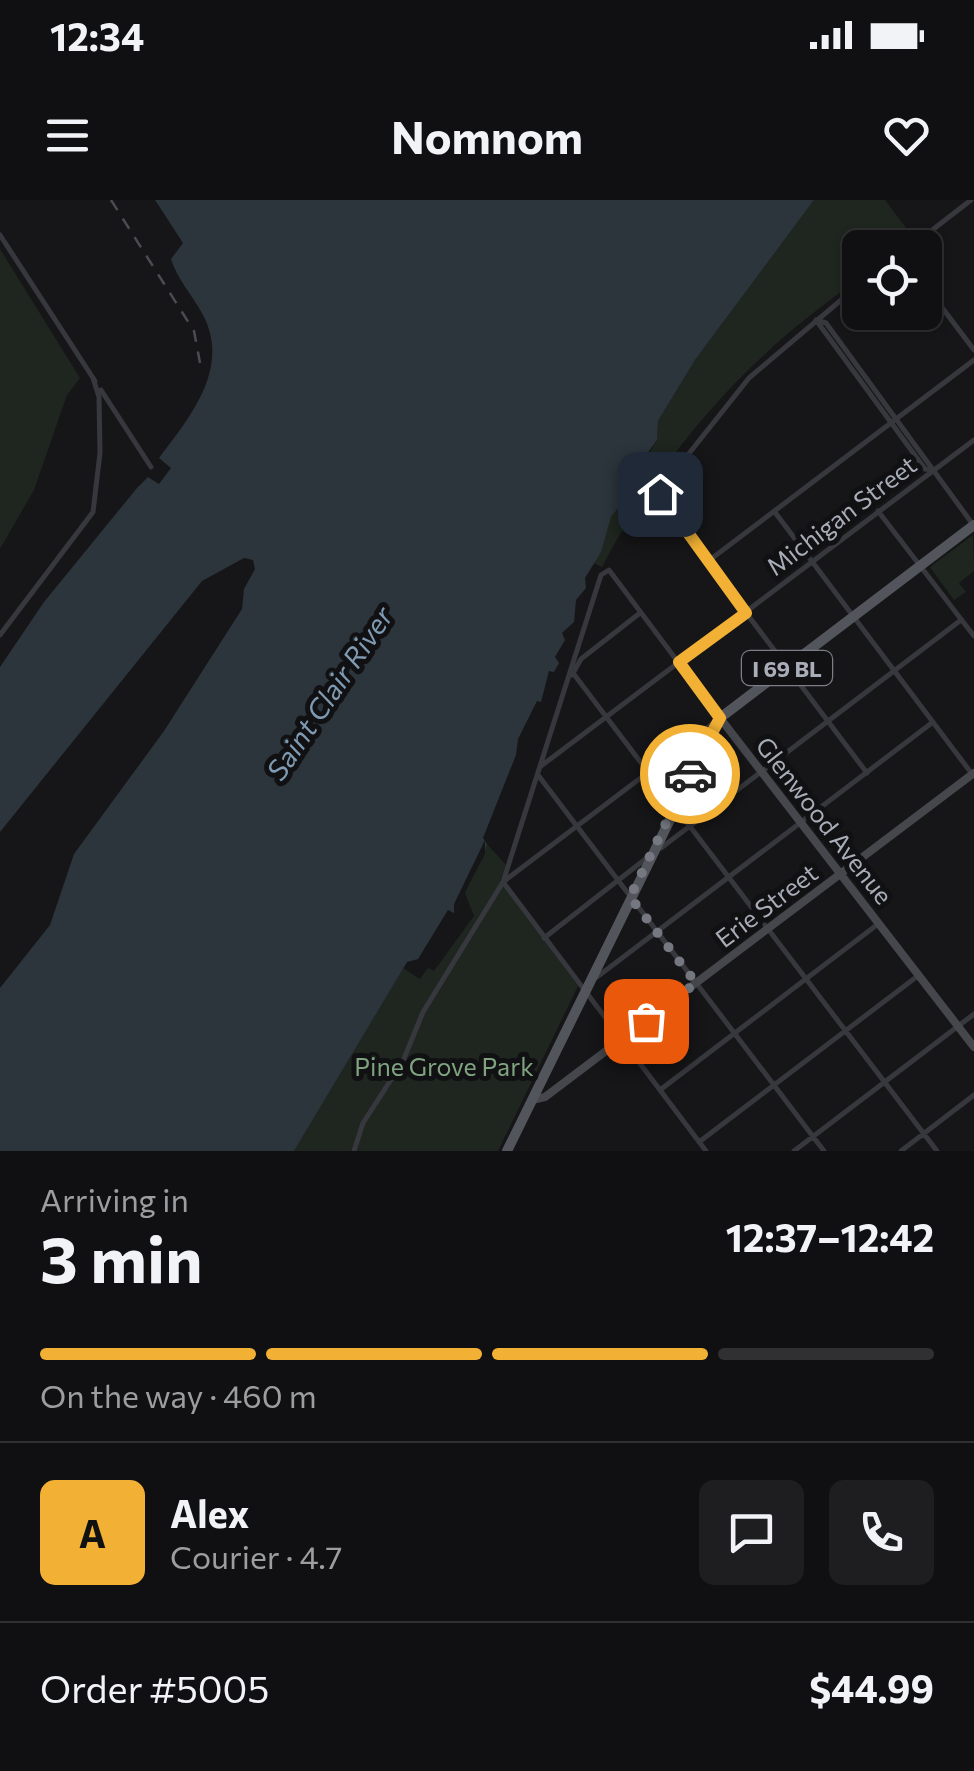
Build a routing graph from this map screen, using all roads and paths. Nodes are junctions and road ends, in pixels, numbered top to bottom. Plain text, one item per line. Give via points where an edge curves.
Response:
1 (971, 200) edge
2 (932, 230) edge
3 (0, 235) edge
4 (842, 299) edge
5 (942, 308) edge
6 (816, 320) junction
7 (974, 350) edge
8 (974, 360) edge
9 (94, 378) junction
10 (898, 418) junction
11 (889, 424) junction
12 (974, 440) edge
13 (151, 467) dead end
14 (933, 471) junction
15 (774, 511) junction
16 (878, 512) junction
17 (974, 525) edge
18 (707, 562) junction
19 (812, 562) junction
20 (920, 566) junction
21 (640, 613) junction
22 (746, 613) junction
23 (854, 617) junction
24 (962, 620) junction
25 (0, 635) edge
26 (974, 636) edge
27 (679, 662) junction
28 (787, 668) junction
29 (894, 672) junction
30 (573, 673) junction
31 (565, 686) junction
32 (607, 718) junction
33 (720, 718) junction
34 (828, 722) junction
35 (934, 722) junction
36 (539, 771) junction
37 (648, 772) junction
38 (761, 772) junction
39 (867, 773) junction
40 (973, 774) edge
41 (674, 806) junction
42 (800, 823) junction
43 (576, 826) junction
44 (690, 826) junction
45 (650, 856) junction
46 (841, 874) junction
47 (729, 878) junction
48 (618, 880) junction
49 (503, 882) junction
50 (630, 897) junction
51 (880, 922) junction
52 (768, 928) junction
53 (657, 932) junction
54 (544, 938) junction
55 (919, 975) junction
56 (807, 979) junction
57 (696, 983) junction
58 (587, 986) junction
59 (974, 1014) edge
60 (958, 1026) junction
61 (846, 1031) junction
62 (736, 1034) junction
63 (621, 1040) junction
64 (974, 1047) edge
65 (884, 1082) junction
66 (775, 1085) junction
67 (660, 1090) junction
68 (974, 1096) edge
69 (531, 1100) junction
70 (924, 1134) junction
71 (813, 1136) junction
72 (699, 1142) junction
73 (354, 1151) edge
74 (506, 1151) edge
75 (706, 1151) edge
76 (794, 1151) edge
77 (824, 1151) edge
78 (901, 1151) edge
79 (937, 1151) edge

1 - 2 street
3 - 9 street
4 - 6 street
5 - 7 street
6 - 10 street via 826,323
6 - 11 street
6 - 18 street via 735,392 662,485 660,494
8 - 10 street
9 - 13 street
9 - 25 street via 100,453 93,512
10 - 11 street
10 - 14 street
11 - 14 street
11 - 15 street
12 - 14 street, Michigan Street
14 - 16 street, Michigan Street
14 - 17 street
15 - 18 street
15 - 19 street
16 - 19 street, Michigan Street
16 - 20 street
17 - 20 main road, I 69 BL
18 - 22 street
19 - 22 street, Michigan Street
19 - 23 street
20 - 23 main road, I 69 BL
20 - 24 street
21 - 27 street, Glenwood Avenue
21 - 30 street via 581,658
21 - 31 street, Glenwood Avenue via 608,570 601,574
22 - 27 street, Michigan Street
22 - 28 street
23 - 28 main road, I 69 BL
23 - 29 street
24 - 26 street
24 - 29 street
27 - 32 street, Michigan Street
27 - 33 street, Glenwood Avenue
28 - 33 main road, I 69 BL
28 - 34 street
29 - 34 street
29 - 35 street
30 - 31 street
30 - 32 street
31 - 36 street
32 - 36 street, Michigan Street
32 - 37 street
33 - 37 street
33 - 38 street, Glenwood Avenue
33 - 41 main road, I 69 BL
34 - 38 street
34 - 39 street
35 - 39 street
35 - 40 street
36 - 43 street
36 - 49 street
37 - 43 street
38 - 42 street, Glenwood Avenue
38 - 44 street
39 - 42 street
40 - 46 street, Erie Street
41 - 44 street
41 - 45 main road, I 69 BL
42 - 46 street, Glenwood Avenue
42 - 47 street
43 - 48 street
43 - 49 street
44 - 45 street
44 - 47 street
45 - 48 street
45 - 50 main road, I 69 BL
46 - 51 street, Glenwood Avenue
46 - 52 street, Erie Street
47 - 52 street
47 - 53 street
48 - 50 street
48 - 54 street
49 - 54 street
49 - 73 street via 417,1024
50 - 53 street
50 - 58 main road, I 69 BL
51 - 55 street, Glenwood Avenue
51 - 56 street
52 - 56 street
52 - 57 street, Erie Street
53 - 57 street
53 - 58 street
54 - 58 street
55 - 60 street, Glenwood Avenue
55 - 61 street
56 - 61 street
56 - 62 street
57 - 62 street
57 - 63 street, Erie Street
58 - 63 street
58 - 69 main road, I 69 BL
59 - 60 street
60 - 64 street, Glenwood Avenue
60 - 65 street
61 - 65 street
61 - 66 street
62 - 66 street
62 - 67 street
63 - 67 street
63 - 69 street, Erie Street via 545,1097
65 - 70 street
65 - 71 street
66 - 71 street
66 - 72 street
67 - 72 street
68 - 70 street
69 - 74 main road, I 69 BL
70 - 78 street
70 - 79 street
71 - 76 street
71 - 77 street
72 - 75 street

